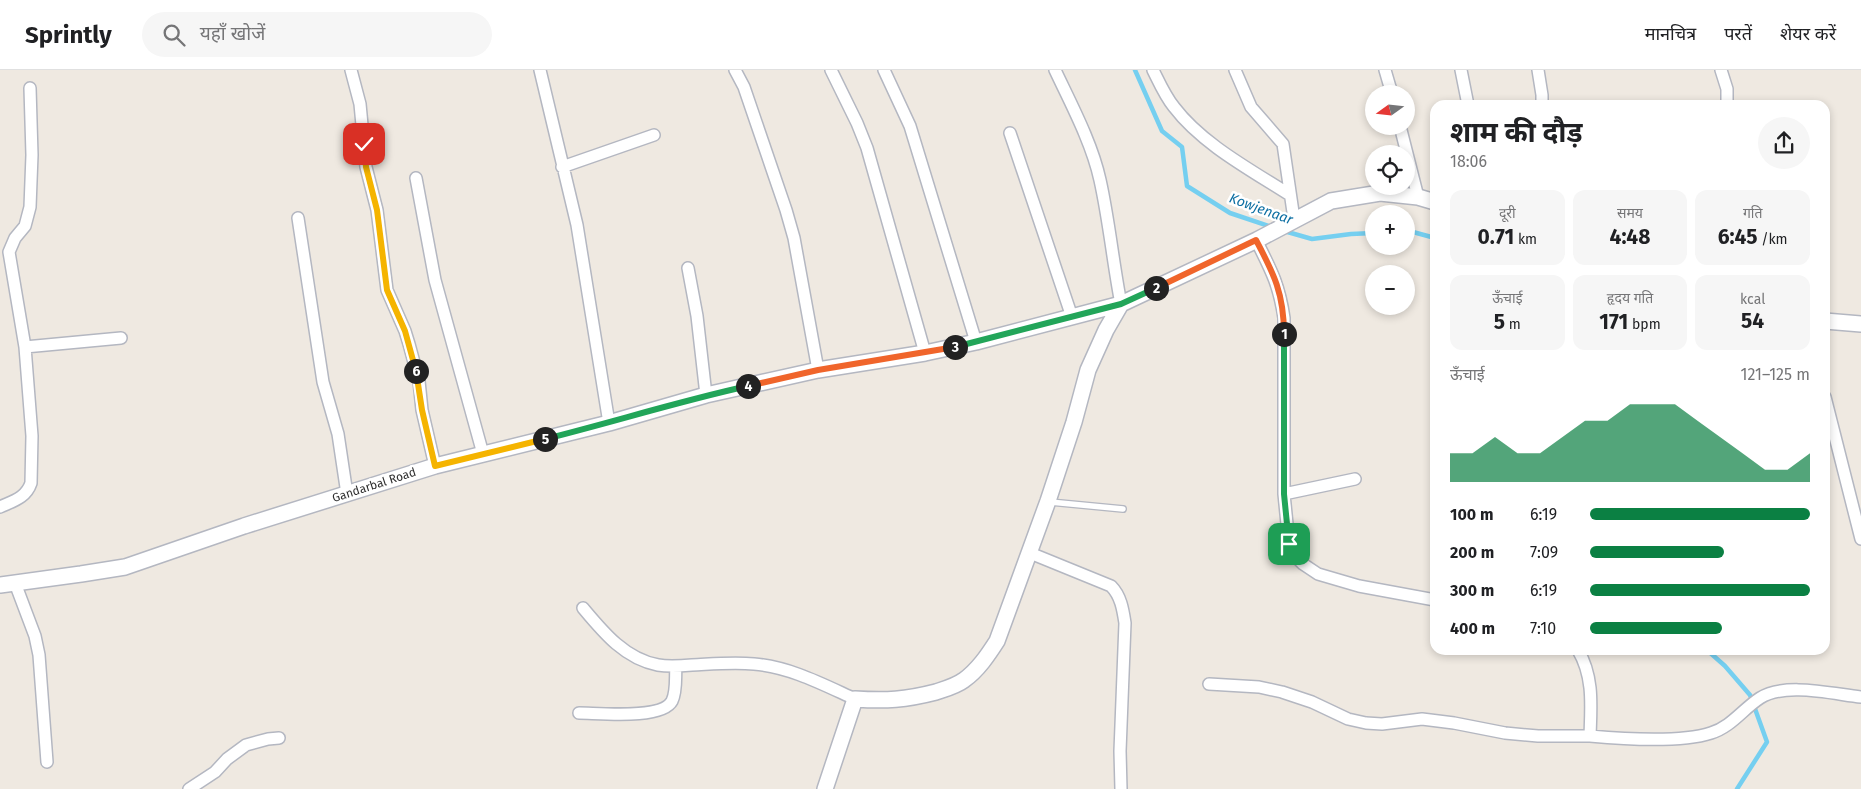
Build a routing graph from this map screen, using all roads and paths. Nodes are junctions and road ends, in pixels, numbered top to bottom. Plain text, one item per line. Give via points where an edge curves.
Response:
1 (351, 70) edge
2 (540, 70) edge
3 (735, 70) edge
4 (831, 70) edge
5 (884, 70) edge
6 (1055, 70) edge
7 (1153, 70) edge
8 (1235, 70) edge
9 (1385, 70) edge
10 (1461, 70) edge
11 (1538, 70) edge
12 (1721, 70) edge
13 (1389, 85) edge
14 (30, 88) dead end
15 (1467, 100) edge
16 (1542, 100) edge
17 (1727, 100) edge
18 (1010, 133) dead end
19 (654, 135) dead end
20 (1402, 135) edge
21 (562, 166) junction
22 (416, 178) dead end
23 (1290, 195) junction
24 (1418, 197) junction
25 (1430, 201) edge
26 (298, 218) dead end
27 (1293, 220) junction
28 (1256, 240) junction
29 (688, 268) dead end
30 (1121, 304) junction
31 (1072, 317) junction
32 (1830, 321) edge
33 (1861, 324) edge
34 (120, 338) dead end
35 (976, 342) junction
36 (25, 347) junction
37 (925, 353) junction
38 (818, 370) junction
39 (706, 395) junction
40 (1830, 413) edge
41 (609, 423) junction
42 (483, 454) junction
43 (435, 466) junction
44 (1355, 479) dead end
45 (347, 494) junction
46 (1284, 494) junction
47 (1856, 498) edge
48 (1048, 502) junction
49 (0, 507) edge
50 (1123, 509) dead end
51 (1861, 539) edge
52 (1030, 553) junction
53 (7, 584) edge
54 (1430, 599) edge
55 (582, 608) dead end
56 (1580, 655) edge
57 (676, 666) junction
58 (1209, 684) dead end
59 (1861, 697) edge
60 (855, 699) junction
61 (579, 713) dead end
62 (1590, 736) junction
63 (280, 738) dead end
64 (47, 762) dead end
65 (189, 789) edge
66 (825, 789) edge
67 (1121, 789) edge

1 - 43 street via 360,104 366,167 377,210 387,290 405,331 416,370
2 - 21 street
3 - 38 street via 744,87 794,238
4 - 37 street via 867,148
5 - 35 street via 910,126
6 - 30 street via 1086,138 1100,179
7 - 23 street via 1173,106 1203,136
8 - 23 street via 1251,107 1283,144
9 - 13 street
10 - 15 street
11 - 16 street
12 - 17 street
14 - 36 street via 30,207 25,226 14,238 9,252
18 - 31 street
19 - 21 street
20 - 24 street
21 - 41 street via 577,225
22 - 42 street via 435,280
23 - 27 street
24 - 25 street, Gandarbal Road
24 - 27 street, Gandarbal Road via 1380,193 1357,196 1331,201
26 - 45 street via 323,382 338,434
27 - 28 street, Gandarbal Road
28 - 30 street, Gandarbal Road
28 - 46 street via 1274,276 1284,318
29 - 39 street
30 - 31 street, Gandarbal Road
30 - 48 street via 1088,370
31 - 35 street, Gandarbal Road
32 - 33 street
34 - 36 street
35 - 37 street, Gandarbal Road
36 - 49 street via 32,483 24,496
37 - 38 street, Gandarbal Road
38 - 39 street, Gandarbal Road
39 - 41 street, Gandarbal Road
40 - 47 street
41 - 42 street, Gandarbal Road
42 - 43 street, Gandarbal Road
43 - 45 street, Gandarbal Road
44 - 46 street
45 - 53 street, Gandarbal Road via 124,567
46 - 54 street via 1289,544 1303,564 1318,574 1359,586
47 - 51 street
48 - 50 lane
48 - 52 street
52 - 60 street via 996,641 987,657 964,680 949,688 906,699
52 - 67 street via 1111,586 1119,597 1124,623
53 - 64 street via 35,636
55 - 57 street via 608,638 639,658 658,665
56 - 62 street via 1588,671 1592,694
57 - 60 street via 754,664 780,668
57 - 61 street via 672,700 663,709 618,714
58 - 62 street via 1282,692 1312,702 1348,720 1366,723 1422,719 1505,733
59 - 62 street via 1777,691 1761,697 1724,727 1711,733 1623,739
60 - 66 street
63 - 65 street via 246,745

